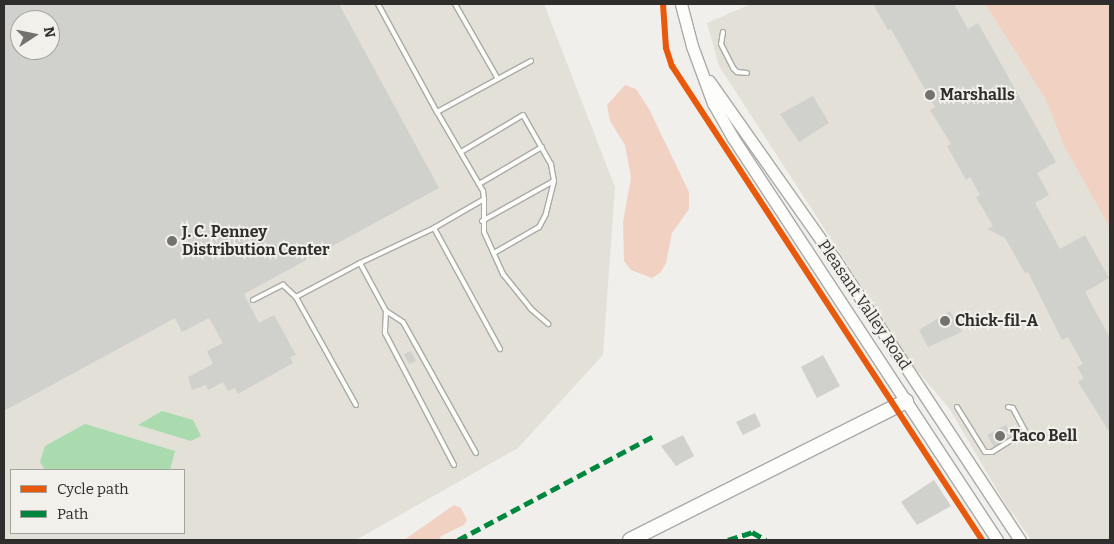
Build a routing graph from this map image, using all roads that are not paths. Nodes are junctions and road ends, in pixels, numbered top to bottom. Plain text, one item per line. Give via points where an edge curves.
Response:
1 (378, 4) edge
2 (455, 4) edge
3 (681, 4) edge
4 (723, 32) dead end
5 (531, 61) dead end
6 (747, 73) dead end
7 (703, 74) junction
8 (498, 79) junction
9 (437, 112) junction
10 (542, 147) junction
11 (461, 152) junction
12 (554, 181) junction
13 (479, 184) junction
14 (484, 200) junction
15 (482, 221) junction
16 (434, 228) junction
17 (817, 234) junction
18 (803, 244) junction
19 (824, 245) junction
20 (494, 253) junction
21 (810, 254) junction
22 (360, 263) junction
23 (296, 297) junction
24 (253, 300) dead end
25 (386, 311) junction
26 (548, 324) dead end
27 (500, 349) dead end
28 (921, 392) junction
29 (906, 400) junction
30 (356, 405) dead end
31 (957, 407) dead end
32 (1008, 407) dead end
33 (476, 453) dead end
34 (454, 465) dead end
35 (630, 540) edge
36 (997, 540) edge
37 (1020, 540) edge

1 - 9 lane
2 - 8 lane
3 - 7 main road, Pleasant Valley Road via 689,38
4 - 6 lane via 721,44 733,68
5 - 8 lane
7 - 17 main road, Pleasant Valley Road
7 - 18 main road, Pleasant Valley Road via 713,103 733,138
8 - 9 lane
9 - 11 lane
10 - 11 lane via 523,115
10 - 12 lane via 551,164
10 - 13 lane
11 - 13 lane
12 - 15 lane
12 - 20 lane via 546,214 539,227
13 - 14 lane
14 - 15 lane
14 - 16 lane
15 - 20 lane
16 - 22 lane
16 - 27 lane
17 - 18 main road
17 - 19 main road, Pleasant Valley Road
18 - 21 main road, Pleasant Valley Road
19 - 21 main road
19 - 28 main road, Pleasant Valley Road
20 - 26 lane via 503,274
21 - 29 main road, Pleasant Valley Road
22 - 23 lane
22 - 25 lane
23 - 24 lane via 283,285
23 - 30 lane
25 - 33 lane via 403,322
25 - 34 lane via 385,333
28 - 29 main road
28 - 37 main road, Pleasant Valley Road
29 - 35 highway
29 - 36 main road, Pleasant Valley Road
31 - 32 lane via 985,452 992,452 1025,431 1013,408

